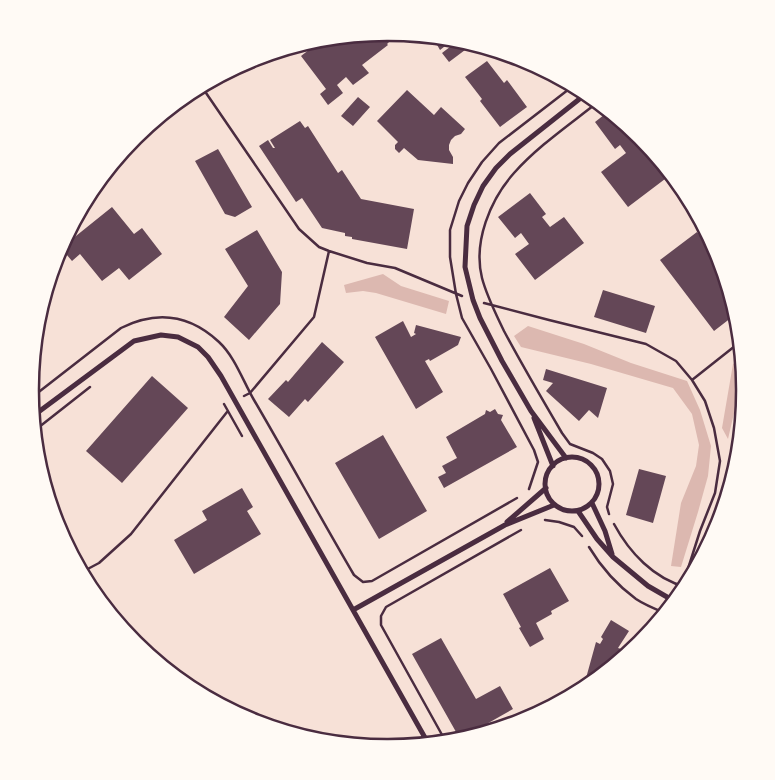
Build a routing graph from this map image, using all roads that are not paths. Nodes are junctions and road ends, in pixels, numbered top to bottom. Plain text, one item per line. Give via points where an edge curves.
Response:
1 (579, 99) edge
2 (531, 410) junction
3 (39, 412) edge
4 (566, 458) junction
5 (553, 466) junction
6 (546, 488) junction
7 (592, 503) junction
8 (554, 505) junction
9 (578, 511) junction
10 (505, 524) junction
11 (613, 557) junction
12 (667, 597) edge
13 (353, 610) junction
14 (424, 737) edge

1 - 2 street via 496,168 482,186 466,226 466,267 473,300 493,345
2 - 4 street
2 - 5 street
3 - 13 street via 134,341 161,335 198,347 221,376
4 - 5 street
4 - 7 street via 583,459 596,470 599,487
5 - 6 street via 548,472
6 - 8 street
6 - 10 street
7 - 9 street
7 - 11 street
8 - 9 street
8 - 10 street
9 - 11 street via 596,539
10 - 13 street
11 - 12 street via 648,586
13 - 14 street

